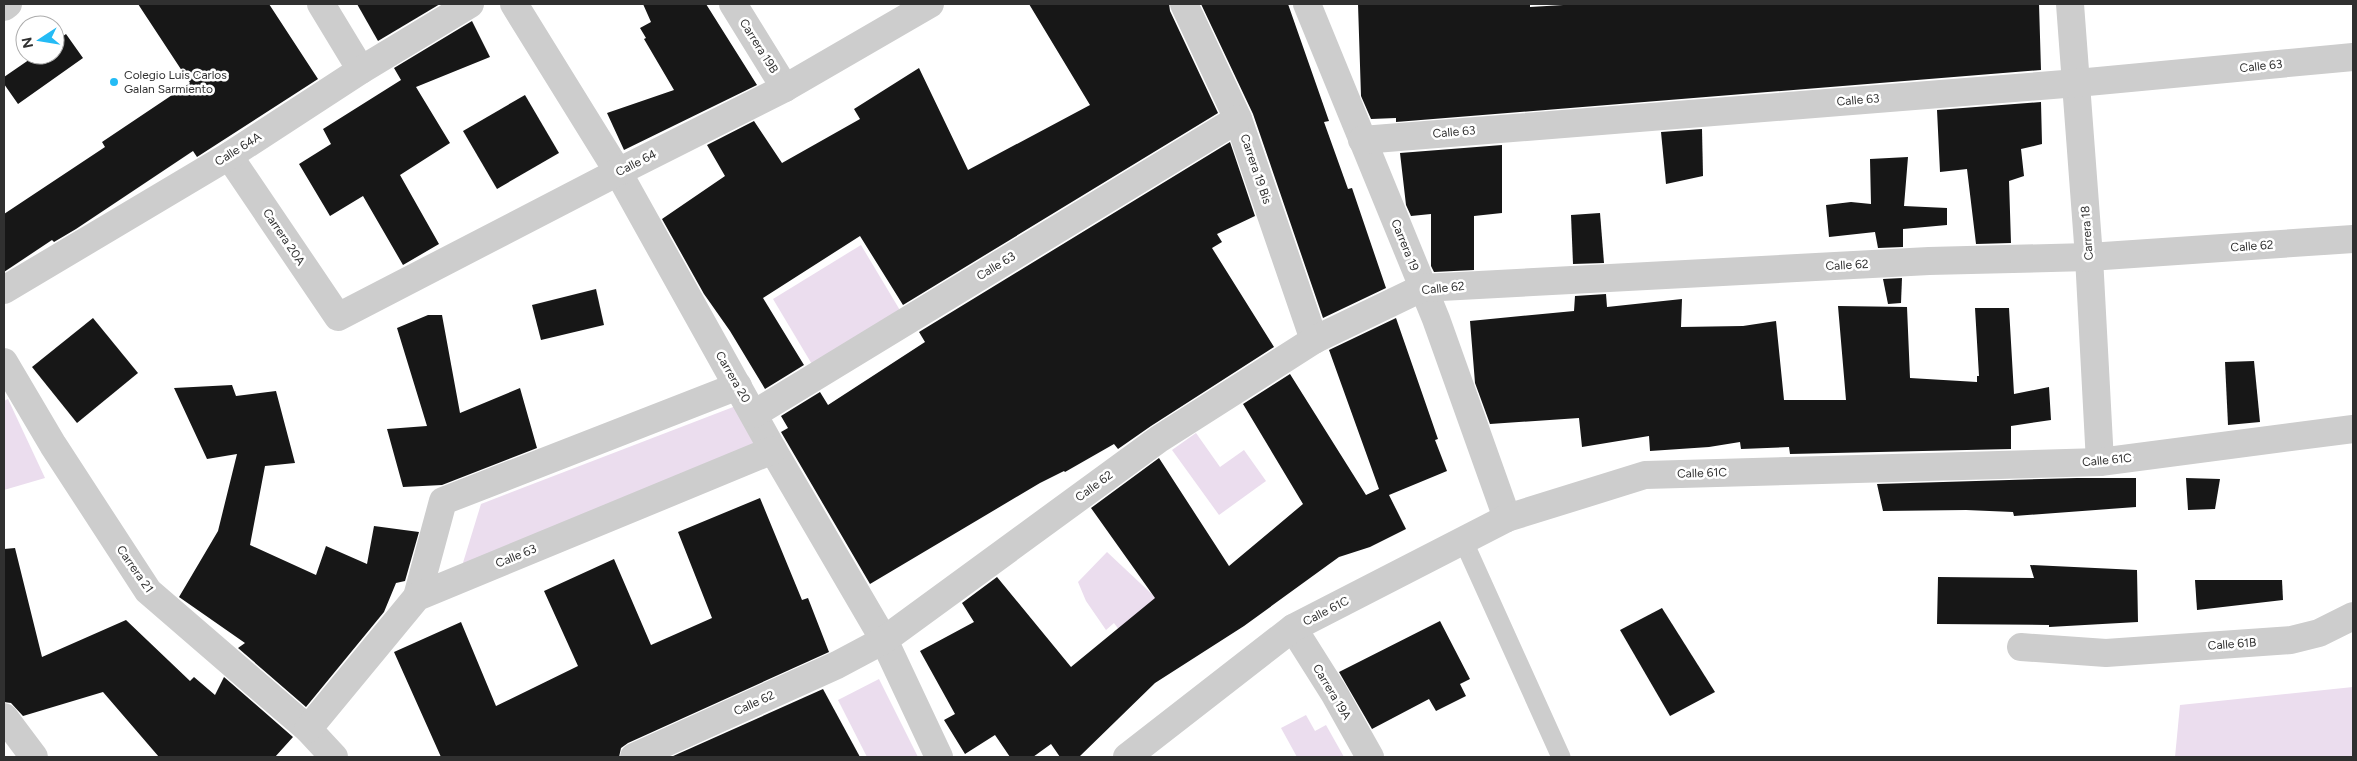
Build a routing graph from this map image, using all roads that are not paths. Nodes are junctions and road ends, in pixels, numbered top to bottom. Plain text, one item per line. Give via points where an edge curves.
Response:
1 (8, 4) edge
2 (321, 4) edge
3 (470, 4) edge
4 (514, 4) edge
5 (733, 4) edge
6 (930, 4) edge
7 (1184, 4) edge
8 (1307, 4) edge
9 (2070, 4) edge
10 (4, 7) edge
11 (2353, 57) edge
12 (361, 70) junction
13 (2077, 83) junction
14 (785, 88) junction
15 (1238, 119) junction
16 (1362, 140) junction
17 (229, 156) junction
18 (618, 172) junction
19 (2353, 239) edge
20 (2089, 257) junction
21 (1422, 288) junction
22 (4, 290) edge
23 (338, 317) joint
24 (1314, 340) junction
25 (4, 362) edge
26 (738, 386) junction
27 (754, 414) junction
28 (2353, 429) edge
29 (772, 450) junction
30 (2100, 462) junction
31 (1507, 518) junction
32 (1463, 540) junction
33 (417, 597) junction
34 (2353, 616) edge
35 (1293, 628) junction
36 (884, 640) junction
37 (2021, 647) dead end
38 (4, 717) edge
39 (308, 729) junction
40 (34, 757) edge
41 (334, 757) edge
42 (634, 757) edge
43 (939, 757) edge
44 (1127, 757) edge
45 (1370, 757) edge
46 (1561, 757) edge

1 - 10 street
2 - 12 street
3 - 12 street, Calle 64A
4 - 18 street, Carrera 20
5 - 14 street, Carrera 19B
6 - 14 street, Calle 64
7 - 15 street, Carrera 19 Bis
8 - 16 street, Carrera 19
9 - 13 street, Carrera 18
11 - 13 street, Calle 63
12 - 17 street, Calle 64A
13 - 16 street, Calle 63
13 - 20 street, Carrera 18
14 - 18 street, Calle 64
15 - 24 street, Carrera 19 Bis
15 - 27 street, Calle 63
16 - 21 street, Carrera 19
17 - 22 street, Calle 64A
17 - 23 street, Carrera 20A
18 - 23 street, Calle 64
18 - 26 street, Carrera 20
19 - 20 street, Calle 62
20 - 21 street, Calle 62 via 1929,260
20 - 30 street, Carrera 18
21 - 24 street, Calle 62
21 - 31 street, Carrera 19
24 - 36 street, Calle 62 via 1158,439
25 - 39 street, Carrera 21 via 148,591
26 - 27 street, Carrera 20
26 - 33 street via 443,501
27 - 29 street, Carrera 20
28 - 30 street, Calle 61C
29 - 33 street, Calle 63
29 - 36 street, Carrera 20
30 - 31 street, Calle 61C via 1645,475
31 - 32 street, Calle 61C
32 - 35 street, Calle 61C
32 - 46 lane
33 - 39 street, Calle 63
34 - 37 street, Calle 61B via 2319,633 2291,640 2106,653
35 - 44 street, Calle 61C
35 - 45 street, Carrera 19A
36 - 42 street, Calle 62 via 837,665
36 - 43 street, Carrera 20
38 - 40 street
39 - 41 street, Carrera 21

